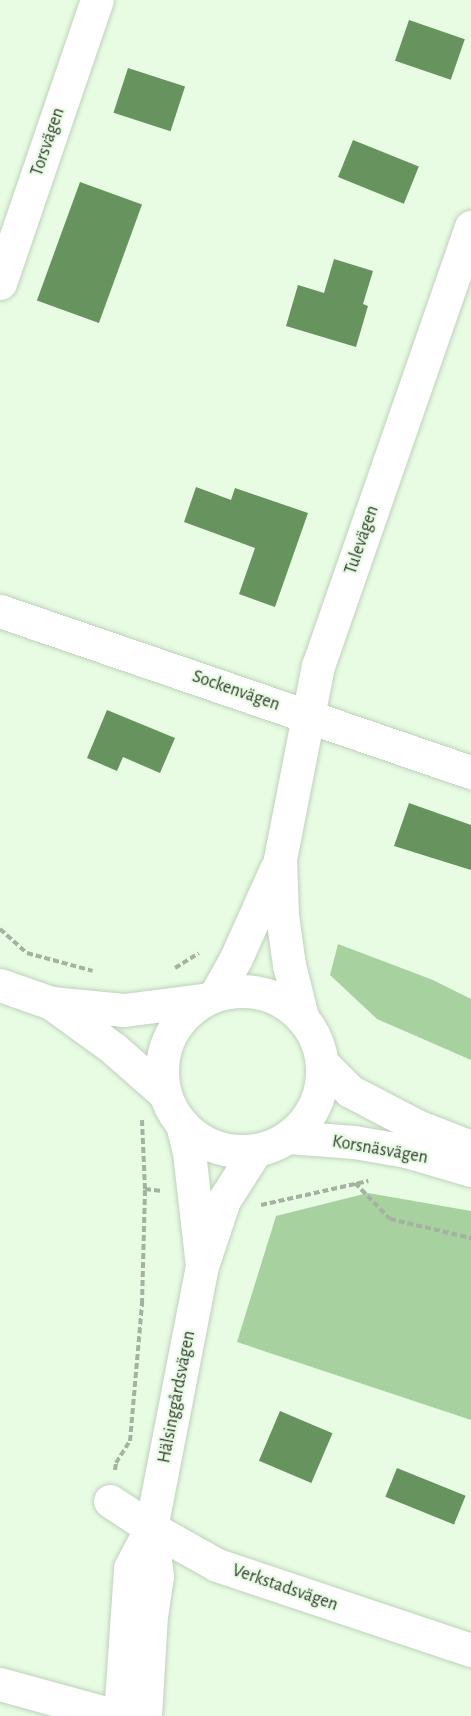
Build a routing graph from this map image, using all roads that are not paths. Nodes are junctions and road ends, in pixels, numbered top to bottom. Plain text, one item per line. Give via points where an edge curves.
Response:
1 (97, 0) edge
2 (471, 227) edge
3 (0, 283) edge
4 (460, 300) edge
5 (0, 611) edge
6 (308, 715) junction
7 (471, 772) edge
8 (280, 859) junction
9 (0, 985) edge
10 (209, 997) junction
11 (51, 1003) junction
12 (302, 1017) junction
13 (323, 1064) junction
14 (164, 1093) junction
15 (182, 1124) junction
16 (288, 1137) junction
17 (471, 1147) edge
18 (256, 1150) junction
19 (471, 1170) edge
20 (202, 1266) junction
21 (110, 1501) road end
22 (151, 1528) junction
23 (471, 1650) edge
24 (0, 1684) edge
25 (118, 1716) edge
26 (145, 1716) edge

1 - 3 street, Torsvägen
2 - 4 street, Tulevägen
4 - 6 street, Tulevägen via 318,666
5 - 6 street, Sockenvägen
6 - 7 street, Sockenvägen
6 - 8 street, Tulevägen
8 - 10 street, Tulevägen via 236,958
8 - 12 street, Tulevägen via 282,915
9 - 11 street
10 - 11 street via 124,1010
10 - 12 street via 237,990 259,992 275,997
10 - 14 street via 181,1018 166,1043
11 - 14 street via 113,1048
12 - 13 street via 320,1047
13 - 16 street via 315,1106
13 - 17 street, Korsnäsvägen via 350,1091 417,1126
14 - 15 street
15 - 18 street via 208,1144
15 - 20 street, Hälsinggårdsvägen via 189,1152
16 - 18 street
16 - 19 street, Korsnäsvägen via 406,1151
18 - 20 street, Hälsinggårdsvägen via 224,1200
20 - 22 street, Hälsinggårdsvägen
21 - 22 street, Verkstadsvägen
22 - 23 street, Verkstadsvägen via 217,1565
22 - 25 street, Hälsinggårdsvägen via 130,1568
22 - 26 street, Hälsinggårdsvägen via 157,1576
24 - 25 street

